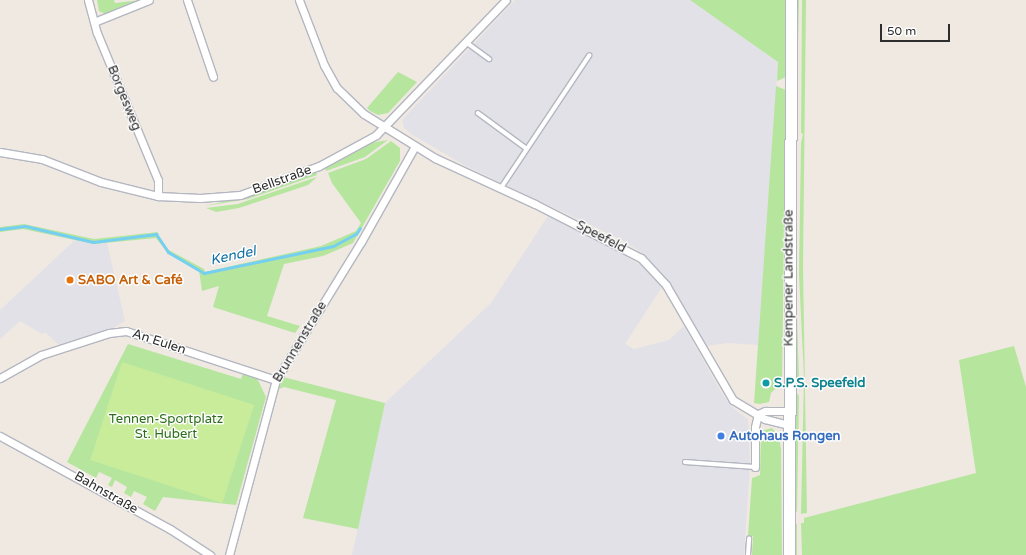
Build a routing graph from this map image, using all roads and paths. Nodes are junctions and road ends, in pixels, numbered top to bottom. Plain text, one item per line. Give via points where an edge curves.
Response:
1 (88, 0) edge
2 (149, 0) edge
3 (187, 0) edge
4 (299, 0) edge
5 (506, 0) edge
6 (791, 0) edge
7 (94, 22) junction
8 (466, 42) junction
9 (589, 56) dead end
10 (489, 59) dead end
11 (213, 77) dead end
12 (478, 113) dead end
13 (384, 127) junction
14 (415, 146) junction
15 (526, 148) junction
16 (0, 152) edge
17 (501, 188) junction
18 (158, 196) junction
19 (0, 378) edge
20 (276, 380) junction
21 (789, 411) junction
22 (758, 414) junction
23 (789, 425) junction
24 (0, 436) edge
25 (685, 462) dead end
26 (755, 467) joint
27 (749, 540) dead end
28 (210, 555) edge
29 (229, 555) edge
30 (748, 555) edge
31 (789, 555) edge

1 - 7 street, Borgesweg
2 - 7 street
3 - 11 street
4 - 13 street, Speefeld via 324,65 337,88 364,114
5 - 8 street, Bellstraße
6 - 21 street, Kempener Landstraße
7 - 18 street, Borgesweg via 158,180
8 - 10 lane
8 - 13 street, Bellstraße
9 - 15 lane
12 - 15 lane
13 - 14 street, Speefeld
13 - 18 street, Bellstraße via 376,135 319,166 240,195 200,198
14 - 17 street, Speefeld
14 - 20 street, Brunnenstraße via 361,242
15 - 17 lane
16 - 18 street, Bellstraße via 42,159 101,182
17 - 22 street, Speefeld via 641,258 666,285 733,400
19 - 20 street, An Eulen via 41,355 109,333 126,331
20 - 29 street, Brunnenstraße
21 - 22 street via 765,411
21 - 23 street, Kempener Landstraße
22 - 23 street, Speefeld via 765,419
22 - 26 street via 755,427
23 - 31 street, Kempener Landstraße
24 - 28 street, Bahnstraße via 170,529
25 - 26 lane
27 - 30 lane

